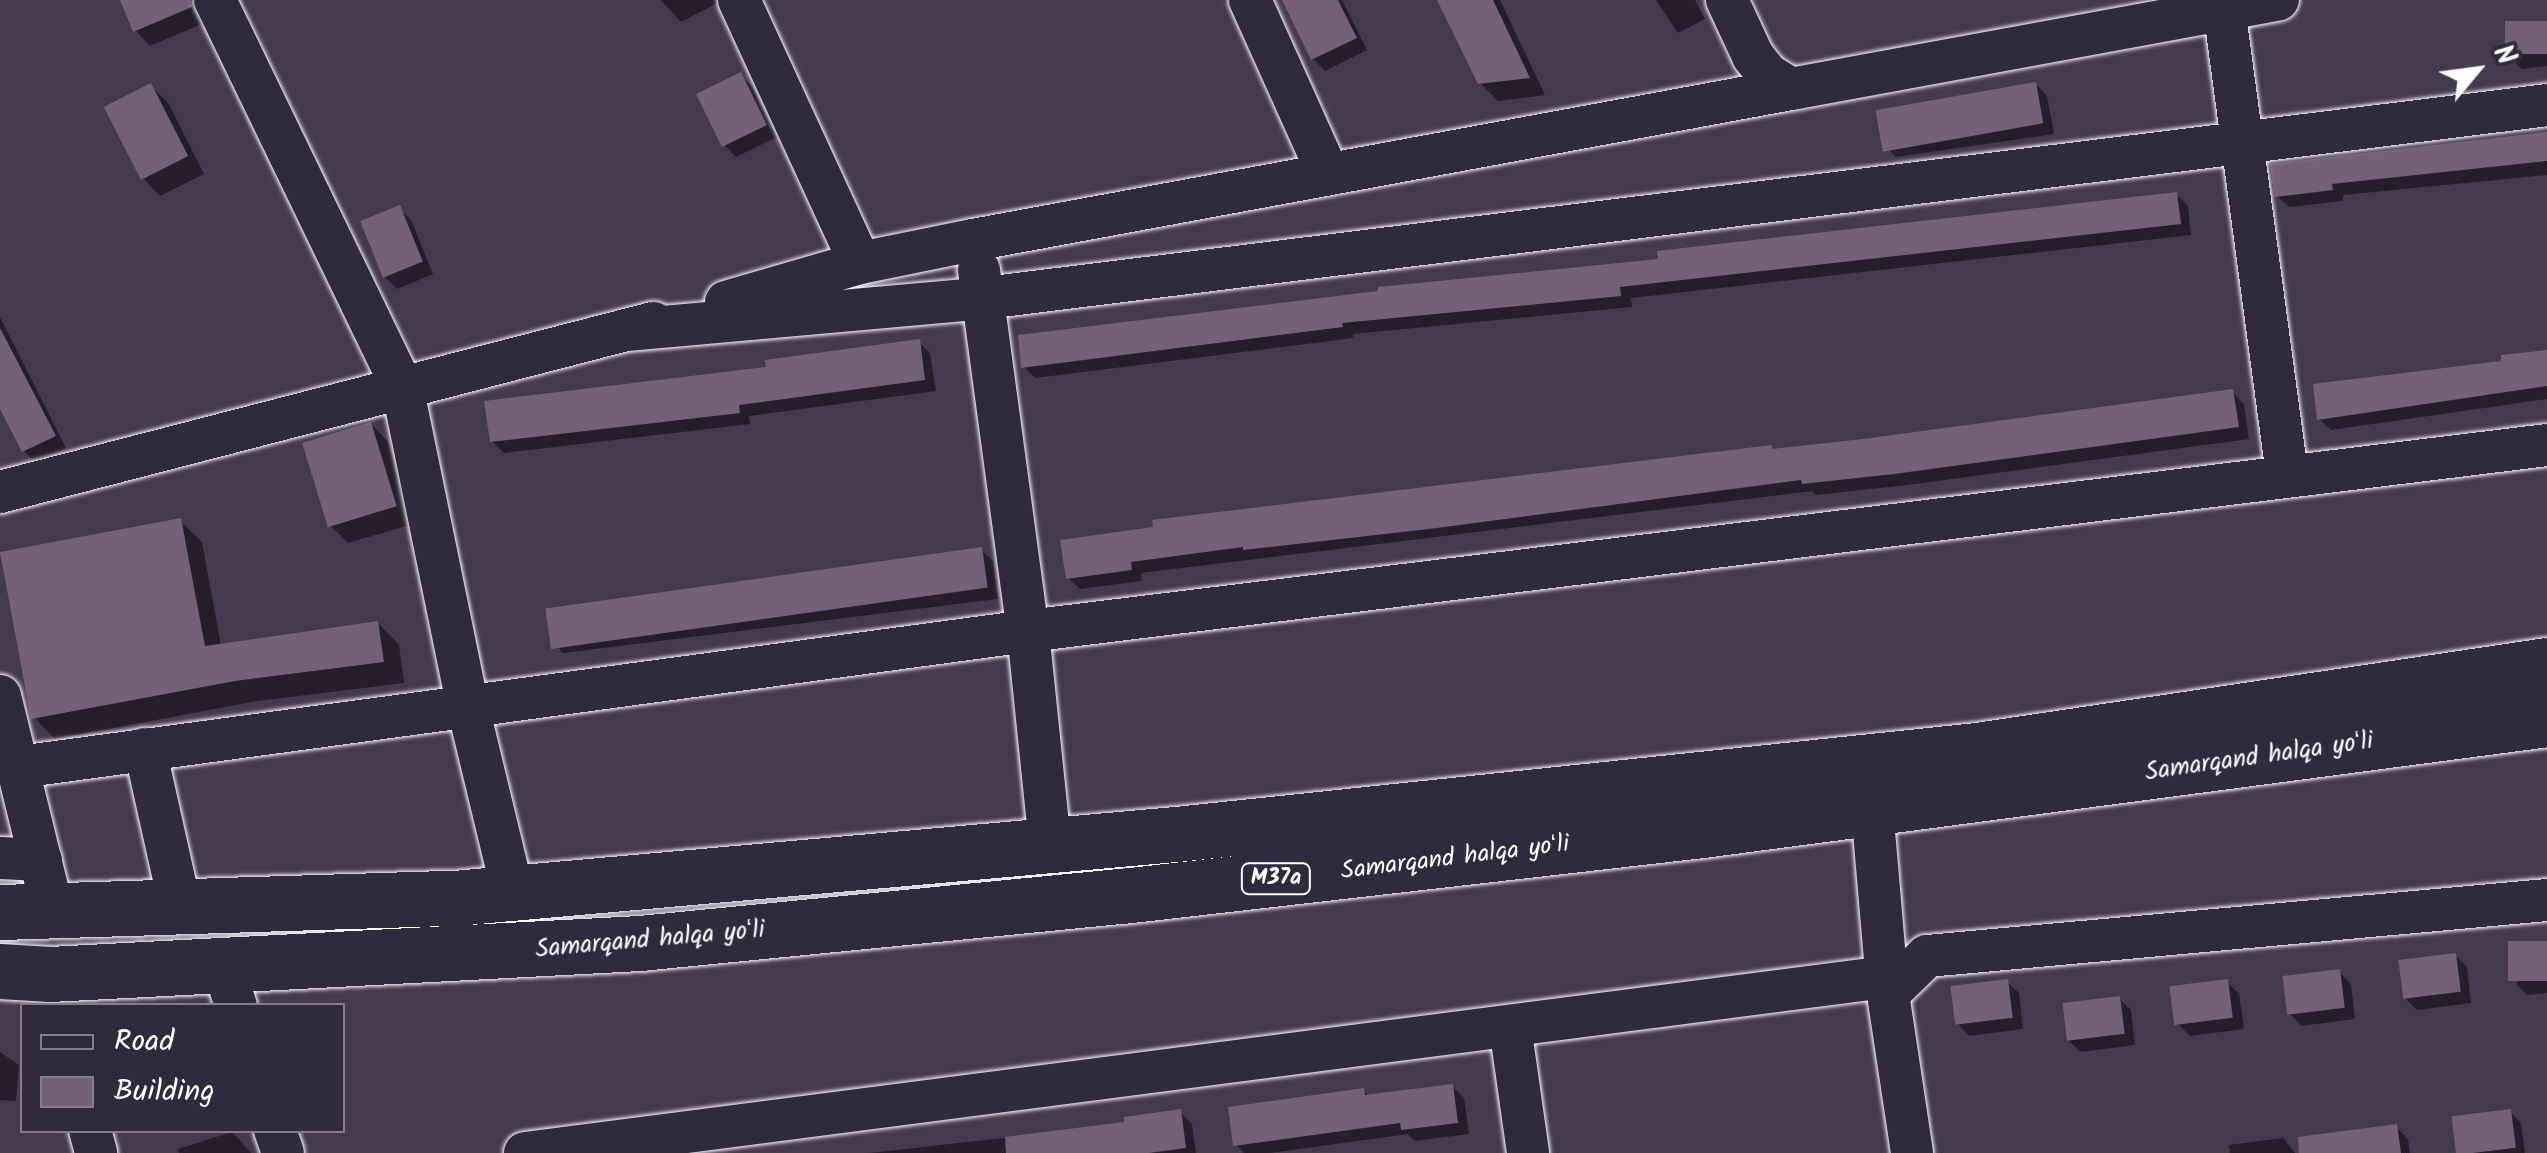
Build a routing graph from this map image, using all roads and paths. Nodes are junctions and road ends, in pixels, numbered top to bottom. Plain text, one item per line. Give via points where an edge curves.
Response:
1 (215, 0) edge
2 (739, 0) edge
3 (1250, 0) edge
4 (1728, 0) edge
5 (2278, 0) edge
6 (2208, 6) edge
7 (1791, 88) junction
8 (2547, 105) edge
9 (2242, 144) junction
10 (1327, 172) junction
11 (973, 240) junction
12 (860, 263) junction
13 (985, 298) junction
14 (628, 330) junction
15 (402, 386) junction
16 (2547, 445) edge
17 (2287, 477) junction
18 (0, 492) edge
19 (1028, 631) junction
20 (2547, 666) edge
21 (0, 696) edge
22 (467, 704) junction
23 (2547, 719) edge
24 (145, 749) junction
25 (19, 767) junction
26 (1872, 808) junction
27 (1050, 845) junction
28 (24, 885) edge
29 (513, 893) junction
30 (454, 898) junction
31 (2547, 900) edge
32 (180, 906) junction
33 (452, 955) junction
34 (36, 984) edge
35 (230, 985) edge
36 (1887, 986) junction
37 (1510, 1026) junction
38 (669, 1144) edge
39 (525, 1153) edge
40 (1528, 1153) edge
41 (1912, 1153) edge

1 - 15 street
2 - 12 street
3 - 10 street
4 - 7 street via 1753,56
5 - 6 street
6 - 7 street
6 - 9 street
7 - 10 street
8 - 9 street
9 - 13 street
9 - 17 street
10 - 11 street
11 - 12 street
11 - 13 street
12 - 14 street
13 - 14 street
13 - 19 street
14 - 15 street
15 - 18 street
15 - 22 street
16 - 17 street
17 - 19 street
19 - 22 street
19 - 27 street
20 - 27 highway, Samarqand halqa yoʻli / M37a via 1977,750
21 - 25 street
22 - 24 street
22 - 29 street
23 - 26 highway, Samarqand halqa yoʻli / M37a
24 - 25 street
24 - 32 street
25 - 28 street
26 - 33 highway, Samarqand halqa yoʻli / M37a via 1122,896
26 - 36 street
27 - 29 highway, Samarqand halqa yoʻli / M37a
28 - 32 highway, Samarqand halqa yoʻli / M37a
29 - 30 highway, Samarqand halqa yoʻli / M37a
30 - 32 highway, Samarqand halqa yoʻli / M37a
30 - 33 highway
31 - 36 street via 1927,956
33 - 35 highway, Samarqand halqa yoʻli / M37a
34 - 35 highway, Samarqand halqa yoʻli / M37a
36 - 37 street
36 - 41 street
37 - 38 street
37 - 40 street
38 - 39 street

